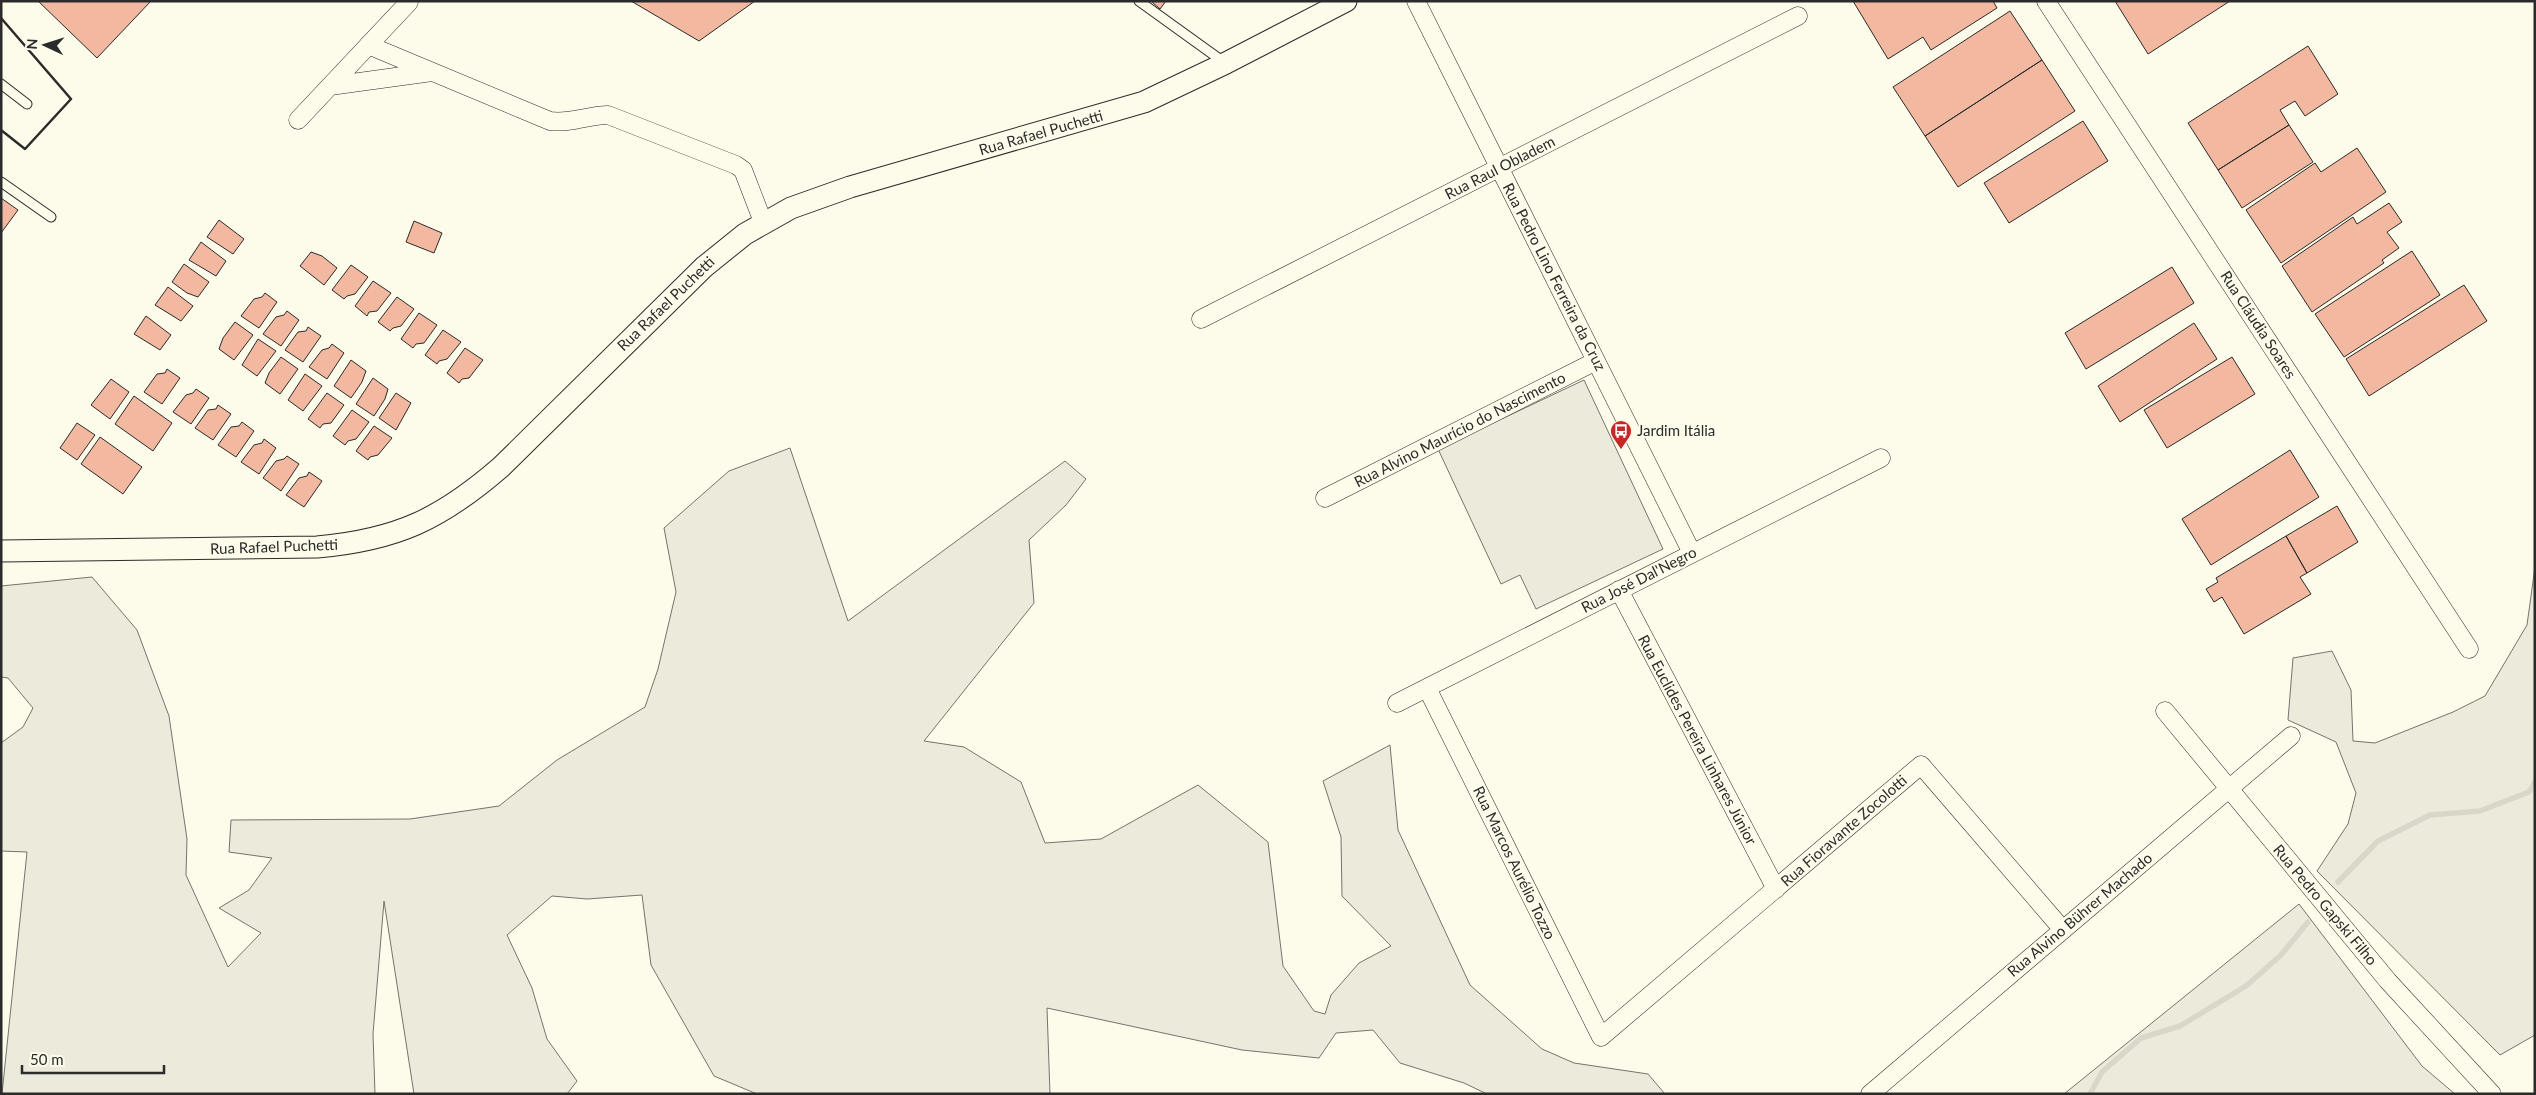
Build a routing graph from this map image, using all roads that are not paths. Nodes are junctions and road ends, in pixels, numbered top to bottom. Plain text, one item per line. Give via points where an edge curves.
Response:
1 (1139, 1) edge
2 (1346, 1) edge
3 (1416, 1) edge
4 (2046, 1) edge
5 (409, 2) edge
6 (1798, 16) dead end
7 (368, 45) junction
8 (1226, 64) junction
9 (433, 72) junction
10 (1, 84) edge
11 (330, 86) junction
12 (27, 104) dead end
13 (298, 120) dead end
14 (1499, 168) junction
15 (1, 182) edge
16 (51, 217) dead end
17 (763, 222) junction
18 (1201, 319) dead end
19 (1596, 361) junction
20 (1881, 458) dead end
21 (1325, 498) dead end
22 (1, 551) edge
23 (1692, 553) junction
24 (1619, 590) junction
25 (2469, 649) dead end
26 (1427, 688) junction
27 (1397, 703) dead end
28 (2165, 711) dead end
29 (2291, 736) dead end
30 (2229, 789) junction
31 (1776, 890) junction
32 (2063, 930) junction
33 (1601, 1037) joint
34 (1870, 1094) edge
35 (2492, 1094) edge

1 - 8 lane
2 - 8 street, Rua Rafael Puchetti
3 - 14 street, Rua Pedro Lino Ferreira da Cruz
4 - 25 street, Rua Cláudia Soares
5 - 7 street
6 - 14 street, Rua Raul Obladem
7 - 9 street
7 - 11 street
8 - 17 street, Rua Rafael Puchetti via 1137,105 850,186
9 - 11 street
9 - 17 street via 550,121 608,115 736,164 743,170
10 - 12 lane
11 - 13 street
14 - 18 street, Rua Raul Obladem
14 - 19 street, Rua Pedro Lino Ferreira da Cruz
15 - 16 lane
17 - 22 street, Rua Rafael Puchetti via 726,247 704,267 502,467 469,494 416,525 350,544 317,548
19 - 21 street, Rua Alvino Maurício do Nascimento
19 - 23 street, Rua Pedro Lino Ferreira da Cruz
20 - 23 street, Rua José Dal'Negro
23 - 24 street, Rua José Dal'Negro
24 - 26 street, Rua José Dal'Negro
24 - 31 street, Rua Euclides Pereira Linhares Júnior
26 - 27 street, Rua José Dal'Negro
26 - 33 street, Rua Marcos Aurélio Tozzo
28 - 30 street, Rua Pedro Gapski Filho
29 - 30 street, Rua Alvino Bührer Machado
30 - 32 street, Rua Alvino Bührer Machado
30 - 35 street, Rua Pedro Gapski Filho via 2388,981
31 - 32 street, Rua Fioravante Zocolotti via 1921,765
31 - 33 street, Rua Fioravante Zocolotti
32 - 34 street, Rua Alvino Bührer Machado

